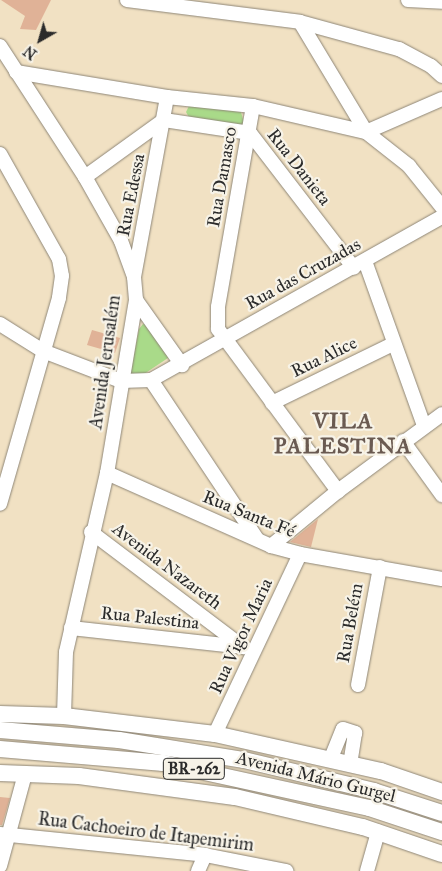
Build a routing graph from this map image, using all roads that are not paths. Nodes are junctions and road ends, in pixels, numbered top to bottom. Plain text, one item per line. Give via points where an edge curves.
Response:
1 (128, 0) edge
2 (408, 0) edge
3 (442, 2) edge
4 (300, 22) junction
5 (0, 46) edge
6 (16, 72) junction
7 (442, 76) edge
8 (167, 97) junction
9 (442, 99) edge
10 (253, 106) junction
11 (164, 120) junction
12 (366, 132) junction
13 (250, 133) junction
14 (0, 154) edge
15 (85, 177) junction
16 (442, 207) edge
17 (442, 217) edge
18 (360, 265) junction
19 (134, 278) junction
20 (136, 300) junction
21 (0, 324) edge
22 (224, 338) junction
23 (393, 344) junction
24 (42, 351) junction
25 (182, 365) junction
26 (151, 380) junction
27 (121, 381) junction
28 (272, 403) junction
29 (442, 414) edge
30 (424, 426) junction
31 (403, 441) junction
32 (107, 473) junction
33 (338, 491) junction
34 (442, 495) edge
35 (0, 504) edge
36 (91, 532) junction
37 (257, 540) junction
38 (271, 546) junction
39 (300, 554) junction
40 (380, 567) junction
41 (442, 579) edge
42 (71, 628) junction
43 (249, 648) junction
44 (358, 685) dead end
45 (0, 714) edge
46 (64, 716) junction
47 (142, 724) junction
48 (0, 730) edge
49 (18, 730) junction
50 (215, 734) junction
51 (263, 743) junction
52 (0, 749) edge
53 (24, 750) junction
54 (331, 758) junction
55 (350, 763) junction
56 (0, 774) edge
57 (25, 774) junction
58 (311, 776) junction
59 (145, 784) junction
60 (439, 791) edge
61 (392, 796) junction
62 (384, 813) junction
63 (442, 813) edge
64 (378, 832) junction
65 (442, 832) edge
66 (4, 834) edge
67 (394, 836) junction
68 (442, 854) edge
69 (205, 855) junction
70 (0, 866) edge
71 (198, 871) edge
72 (286, 871) edge
73 (367, 871) edge
74 (376, 871) edge

1 - 4 street
2 - 3 street
4 - 7 street via 399,49 432,66
4 - 12 street
5 - 6 street, Avenida Jerusalém
6 - 8 street, Rua Damasco
6 - 15 street, Avenida Jerusalém
8 - 10 street, Rua Damasco
8 - 11 street, Rua Edessa
9 - 12 street
10 - 12 street
10 - 13 street, Rua Damasco
11 - 13 street, Rua Danieta
11 - 15 street
11 - 19 street, Rua Edessa
12 - 16 street via 409,166
13 - 18 street, Rua Danieta
13 - 22 street, Rua Damasco via 218,307 218,329
14 - 24 street via 59,259 62,276 59,298
15 - 19 street, Avenida Jerusalém via 121,241
17 - 18 street, Rua das Cruzadas
18 - 22 street, Rua das Cruzadas
18 - 23 street, Rua Danieta
19 - 20 street, Avenida Jerusalém
20 - 25 street
20 - 27 street, Avenida Jerusalém
21 - 24 street
22 - 25 street, Rua das Cruzadas
22 - 28 street
23 - 28 street, Rua Alice
23 - 30 street, Rua Danieta
24 - 27 street
24 - 35 street
25 - 26 street, Rua das Cruzadas
26 - 27 street, Rua das Cruzadas
26 - 37 street
27 - 32 street, Avenida Jerusalém
28 - 33 street
29 - 30 street
30 - 31 street
31 - 33 street
31 - 34 street
32 - 36 street, Avenida Jerusalém
32 - 37 street, Rua Santa Fé
33 - 38 street
36 - 42 street, Avenida Jerusalém
36 - 43 street, Avenida Nazareth
37 - 38 street, Rua Santa Fé
38 - 39 street, Rua Santa Fé
39 - 40 street, Rua Santa Fé
39 - 43 street, Rua Vigor Maria
40 - 41 street, Rua Santa Fé
40 - 44 street, Rua Belém
42 - 43 street, Rua Palestina
42 - 46 street, Avenida Jerusalém via 66,652
43 - 50 street, Rua Vigor Maria
45 - 46 main road, Avenida Mário Gurgel / BR-262
46 - 47 main road, Avenida Mário Gurgel / BR-262
47 - 49 main road
47 - 50 main road, Avenida Mário Gurgel / BR-262
48 - 49 main road, Avenida Mário Gurgel / BR-262
49 - 58 main road, Avenida Mário Gurgel / BR-262 via 119,740 244,760
50 - 51 main road, Avenida Mário Gurgel / BR-262
51 - 54 main road, Avenida Mário Gurgel / BR-262
51 - 58 main road
52 - 53 main road, Avenida Mário Gurgel / BR-262
53 - 59 main road
53 - 62 main road, Avenida Mário Gurgel / BR-262 via 163,762 266,783
54 - 55 main road, Avenida Mário Gurgel / BR-262
54 - 55 street via 343,729 355,733
55 - 60 main road, Avenida Mário Gurgel / BR-262
56 - 57 main road, Avenida Mário Gurgel / BR-262
57 - 59 main road, Avenida Mário Gurgel / BR-262
57 - 66 street
58 - 61 main road, Avenida Mário Gurgel / BR-262
59 - 64 main road, Avenida Mário Gurgel / BR-262 via 234,797
60 - 61 main road via 414,785 402,787
61 - 62 main road
61 - 63 main road, Avenida Mário Gurgel / BR-262
62 - 64 main road
62 - 65 main road, Avenida Mário Gurgel / BR-262
64 - 67 main road, Avenida Mário Gurgel / BR-262
64 - 73 street
66 - 69 street, Rua Cachoeiro de Itapemirim
66 - 70 street
67 - 68 main road, Avenida Mário Gurgel / BR-262
67 - 74 street via 382,849
69 - 71 street
69 - 72 street, Rua Cachoeiro de Itapemirim

